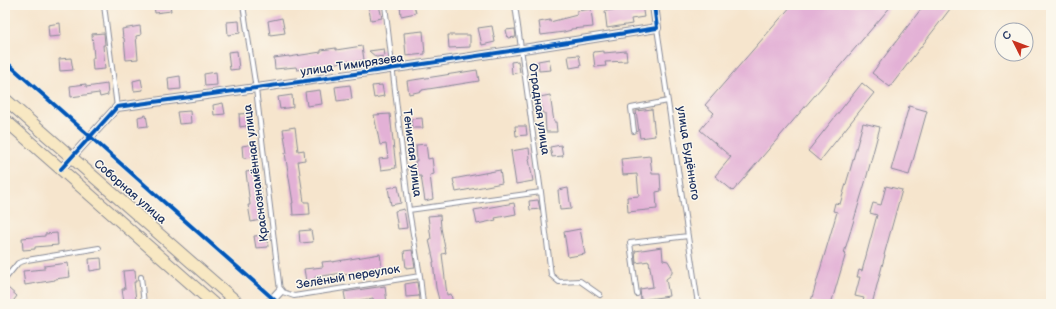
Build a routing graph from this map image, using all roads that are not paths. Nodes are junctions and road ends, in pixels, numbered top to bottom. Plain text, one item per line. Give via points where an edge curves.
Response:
1 (104, 5) edge
2 (242, 5) edge
3 (385, 5) edge
4 (515, 5) edge
5 (654, 5) edge
6 (657, 28) junction
7 (521, 50) junction
8 (392, 69) junction
9 (256, 89) junction
10 (5, 99) edge
11 (668, 101) junction
12 (116, 107) junction
13 (5, 120) edge
14 (634, 131) dead end
15 (71, 157) junction
16 (61, 169) junction
17 (541, 192) junction
18 (409, 210) junction
19 (688, 236) junction
20 (99, 248) dead end
21 (420, 276) junction
22 (141, 277) dead end
23 (5, 278) edge
24 (280, 291) junction
25 (637, 294) dead end
26 (600, 295) dead end
27 (144, 304) edge
28 (214, 304) edge
29 (239, 304) edge
30 (268, 304) edge
31 (423, 304) edge
32 (698, 304) edge

1 - 12 lane
2 - 9 lane, Краснознамённая улица
3 - 8 lane, Тенистая улица
4 - 7 lane, Отрадная улица
5 - 6 street, улица Будённого
6 - 7 street, улица Тимирязева
6 - 11 lane, улица Будённого
7 - 8 street, улица Тимирязева
7 - 17 lane, Отрадная улица
8 - 9 street, улица Тимирязева
8 - 18 lane, Тенистая улица
9 - 12 street, улица Тимирязева
9 - 24 lane, Краснознамённая улица
10 - 15 street, Соборная улица
11 - 14 lane via 631,108
11 - 19 lane, улица Будённого
12 - 15 street
13 - 16 street
15 - 16 street
15 - 29 street, Соборная улица
16 - 28 street
17 - 18 lane
17 - 26 lane, Отрадная улица via 551,275 559,282 580,281
18 - 21 lane, Тенистая улица
19 - 25 lane via 630,243
19 - 32 lane, улица Будённого
20 - 23 lane via 27,260 18,264
21 - 24 lane, Зелёный переулок via 294,296
21 - 31 lane, Тенистая улица
22 - 27 lane
24 - 30 street

